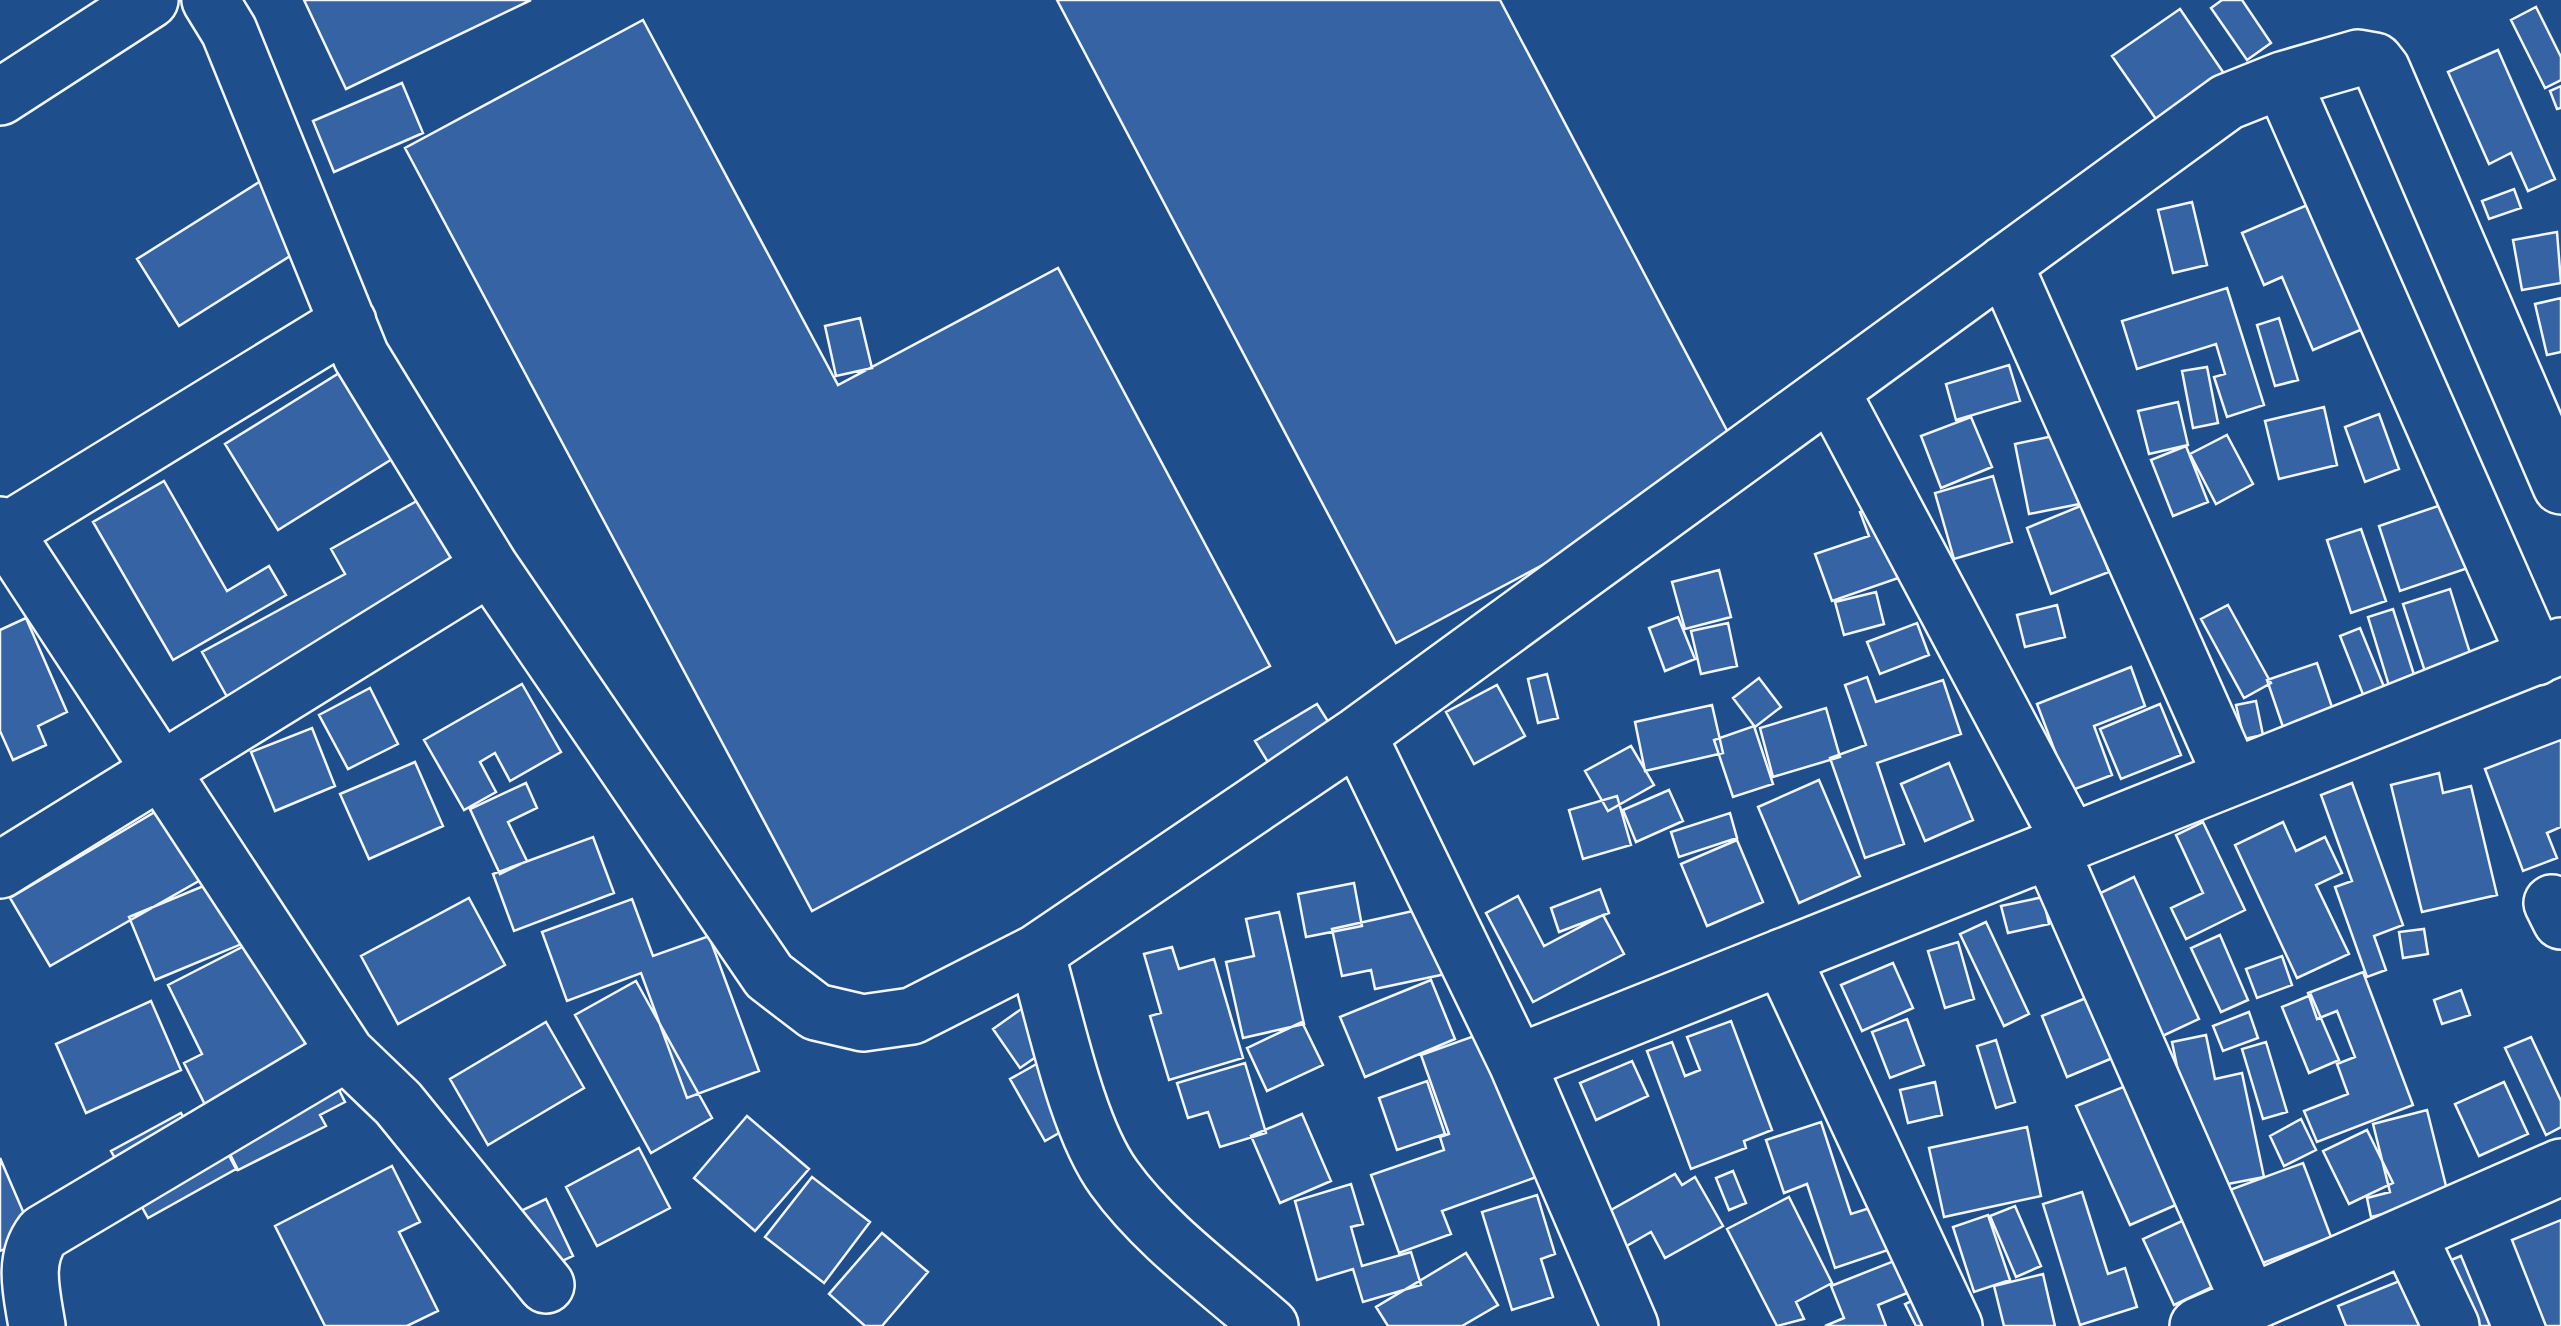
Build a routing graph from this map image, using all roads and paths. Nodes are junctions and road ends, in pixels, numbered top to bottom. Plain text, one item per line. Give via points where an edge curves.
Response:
1 (150, 0) edge
2 (210, 0) edge
3 (2282, 80) junction
4 (0, 98) edge
5 (2004, 264) junction
6 (348, 322) junction
7 (1831, 391) junction
8 (2561, 486) edge
9 (2, 528) edge
10 (490, 567) junction
11 (2548, 652) edge
12 (1358, 735) junction
13 (160, 771) junction
14 (2232, 778) junction
15 (2060, 845) junction
16 (0, 870) edge
17 (1036, 953) junction
18 (1782, 957) junction
19 (346, 1053) junction
20 (1518, 1063) junction
21 (2561, 1167) edge
22 (2409, 1237) junction
23 (546, 1285) dead end
24 (2250, 1304) junction
25 (37, 1326) edge
26 (1270, 1326) edge
27 (1630, 1326) edge
28 (1954, 1326) edge
29 (2198, 1326) edge
30 (2451, 1326) edge

1 - 4 street
2 - 6 street
3 - 5 street via 2227,102
3 - 8 street via 2358,58 2382,70
3 - 11 street
5 - 7 street
5 - 14 street
6 - 9 street
6 - 10 street via 360,356
7 - 12 street
7 - 15 street
9 - 13 street
10 - 13 street
10 - 17 street via 769,976 816,1012 864,1023 912,1016
11 - 14 street
12 - 17 street
12 - 20 street
13 - 16 street
13 - 19 street
14 - 15 street
15 - 18 street
15 - 24 street
17 - 26 street via 1094,1142 1113,1178
18 - 20 street
18 - 28 street
19 - 23 street via 398,1103
19 - 25 street via 43,1233 29,1266
20 - 27 street
21 - 22 street
22 - 24 street
22 - 30 street
24 - 29 street

